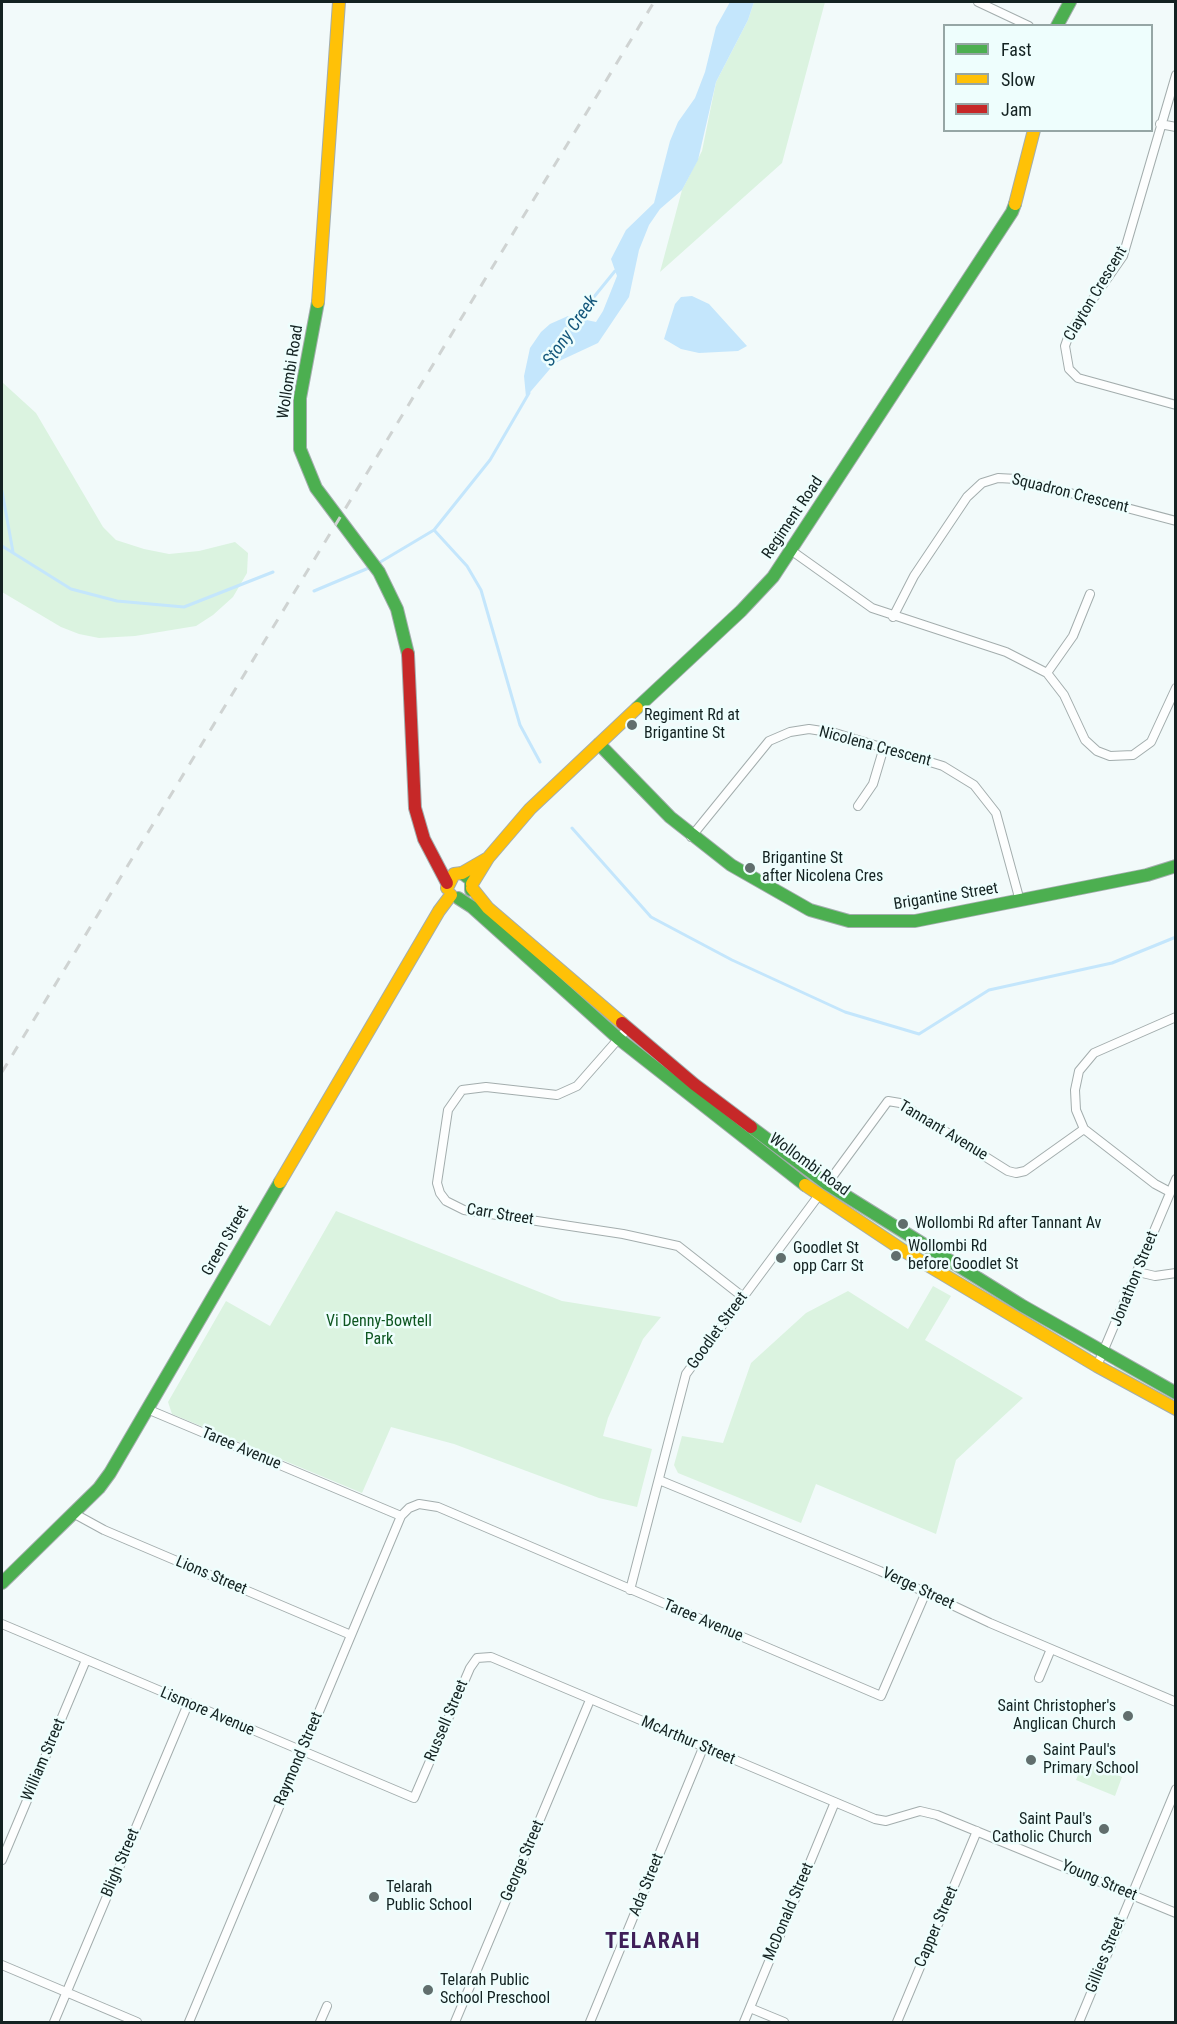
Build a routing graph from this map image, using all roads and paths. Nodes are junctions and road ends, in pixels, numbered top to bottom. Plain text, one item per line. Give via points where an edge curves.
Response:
1 (339, 2) edge
2 (978, 2) edge
3 (1070, 2) edge
4 (1025, 24) edge
5 (1058, 24) edge
6 (1176, 75) edge
7 (1160, 124) junction
8 (1176, 127) edge
9 (1034, 132) edge
10 (1176, 405) edge
11 (1176, 521) edge
12 (792, 551) junction
13 (1090, 594) dead end
14 (893, 617) junction
15 (1047, 673) junction
16 (1176, 688) edge
17 (599, 744) junction
18 (884, 747) junction
19 (858, 806) dead end
20 (692, 837) junction
21 (488, 858) junction
22 (435, 859) junction
23 (1176, 866) edge
24 (460, 873) junction
25 (472, 886) junction
26 (452, 892) junction
27 (1020, 901) junction
28 (1176, 1017) edge
29 (628, 1028) junction
30 (619, 1039) junction
31 (1084, 1129) junction
32 (1176, 1179) edge
33 (827, 1184) junction
34 (1170, 1192) junction
35 (819, 1195) junction
36 (1138, 1272) junction
37 (1176, 1273) edge
38 (743, 1297) junction
39 (1104, 1353) junction
40 (1097, 1366) junction
41 (1176, 1393) edge
42 (147, 1409) junction
43 (1176, 1409) edge
44 (658, 1480) junction
45 (73, 1513) junction
46 (401, 1516) junction
47 (2, 1583) edge
48 (630, 1590) junction
49 (926, 1592) junction
50 (2, 1624) edge
51 (351, 1635) junction
52 (1051, 1649) junction
53 (491, 1657) joint
54 (86, 1660) junction
55 (1039, 1678) dead end
56 (590, 1700) junction
57 (1176, 1702) edge
58 (188, 1704) junction
59 (704, 1748) junction
60 (303, 1752) junction
61 (1176, 1789) edge
62 (414, 1798) joint
63 (835, 1802) junction
64 (886, 1821) joint
65 (977, 1831) junction
66 (2, 1860) edge
67 (1131, 1895) junction
68 (1176, 1913) edge
69 (2, 1965) edge
70 (66, 1993) junction
71 (327, 2006) dead end
72 (750, 2008) junction
73 (54, 2022) edge
74 (137, 2022) edge
75 (189, 2022) edge
76 (320, 2022) edge
77 (455, 2022) edge
78 (590, 2022) edge
79 (744, 2022) edge
80 (784, 2022) edge
81 (897, 2022) edge
82 (1078, 2022) edge

1 - 22 main road, Wollombi Road via 319,292 298,426 307,469 316,488 353,535 397,609 410,663 415,808
2 - 4 street
3 - 5 main road
6 - 7 street, Clayton Crescent
7 - 8 street
7 - 10 street, Clayton Crescent via 1123,256 1070,333 1065,358 1078,378
9 - 12 main road, Regiment Road via 1012,212
11 - 14 street, Squadron Crescent via 1017,479 998,478 982,483 967,497 914,576
12 - 14 street via 840,588
12 - 17 main road, Regiment Road via 741,611
13 - 15 street via 1073,636
14 - 15 street via 1006,652
15 - 16 street via 1064,695 1085,740 1110,756 1132,755 1151,742
17 - 20 main road, Brigantine Street
17 - 21 main road, Regiment Road via 530,809
18 - 19 street via 873,784
18 - 20 street, Nicolena Crescent via 809,729 769,741
18 - 27 street, Nicolena Crescent via 943,766 974,785 989,801 1005,840
20 - 27 main road, Brigantine Street via 776,893 810,910 849,921 915,921
21 - 24 main road, Regiment Road
21 - 25 main road, Regiment Road
22 - 24 main road
22 - 26 main road, Wollombi Road
23 - 27 main road, Brigantine Street
24 - 25 main road via 468,876
24 - 26 main road via 451,877
25 - 26 main road via 468,895
25 - 29 main road, Wollombi Road via 488,908
26 - 30 main road, Wollombi Road
26 - 42 main road, Green Street
28 - 31 street via 1089,1057 1079,1071 1074,1090 1076,1110
29 - 30 street, Carr Street
29 - 33 main road, Wollombi Road via 694,1084
30 - 35 main road, Wollombi Road
30 - 38 street, Carr Street via 577,1086 557,1095 486,1087 462,1090 447,1110 437,1183 440,1192 446,1202 464,1210 678,1246
31 - 33 street, Tannant Avenue via 1025,1171 1016,1173 900,1102 888,1101
31 - 34 street
32 - 34 street, Jonathon Street
33 - 35 main road
33 - 39 main road, Wollombi Road
34 - 36 street, Jonathon Street
35 - 38 street, Goodlet Street
35 - 40 main road, Wollombi Road via 904,1251
36 - 37 street via 1155,1276
36 - 39 street, Jonathon Street
38 - 44 street, Goodlet Street via 686,1374
39 - 40 street, Jonathon Street
39 - 41 main road, Wollombi Road
40 - 43 main road, Wollombi Road
42 - 45 main road, Green Street via 104,1480
42 - 46 street, Taree Avenue
44 - 48 street, Goodlet Street
44 - 49 street, Verge Street
45 - 47 main road, Green Street
45 - 51 street, Lions Street via 104,1530
46 - 48 street, Taree Avenue via 419,1504 438,1507
46 - 51 street, Raymond Street
48 - 49 street, Taree Avenue via 881,1696
49 - 52 street, Verge Street
50 - 54 street, Lismore Avenue
51 - 60 street, Raymond Street
52 - 55 street
52 - 57 street, Verge Street
53 - 56 street, McArthur Street
53 - 62 street, Russell Street via 477,1658 470,1668
54 - 58 street, Lismore Avenue
54 - 66 street, William Street
56 - 59 street, McArthur Street
56 - 77 street, George Street
58 - 60 street, Lismore Avenue
58 - 70 street, Bligh Street
59 - 63 street, McArthur Street
59 - 78 street, Ada Street
60 - 62 street, Lismore Avenue
60 - 75 street, Raymond Street
61 - 67 street, Gillies Street
63 - 64 street, McArthur Street
63 - 72 street, McDonald Street
64 - 65 street, Young Street via 920,1811
65 - 67 street, Young Street
65 - 81 street, Capper Street
67 - 68 street, Young Street
67 - 82 street, Gillies Street
69 - 70 street
70 - 73 street, Bligh Street
70 - 74 street
71 - 76 street
72 - 79 street, McDonald Street
72 - 80 street

